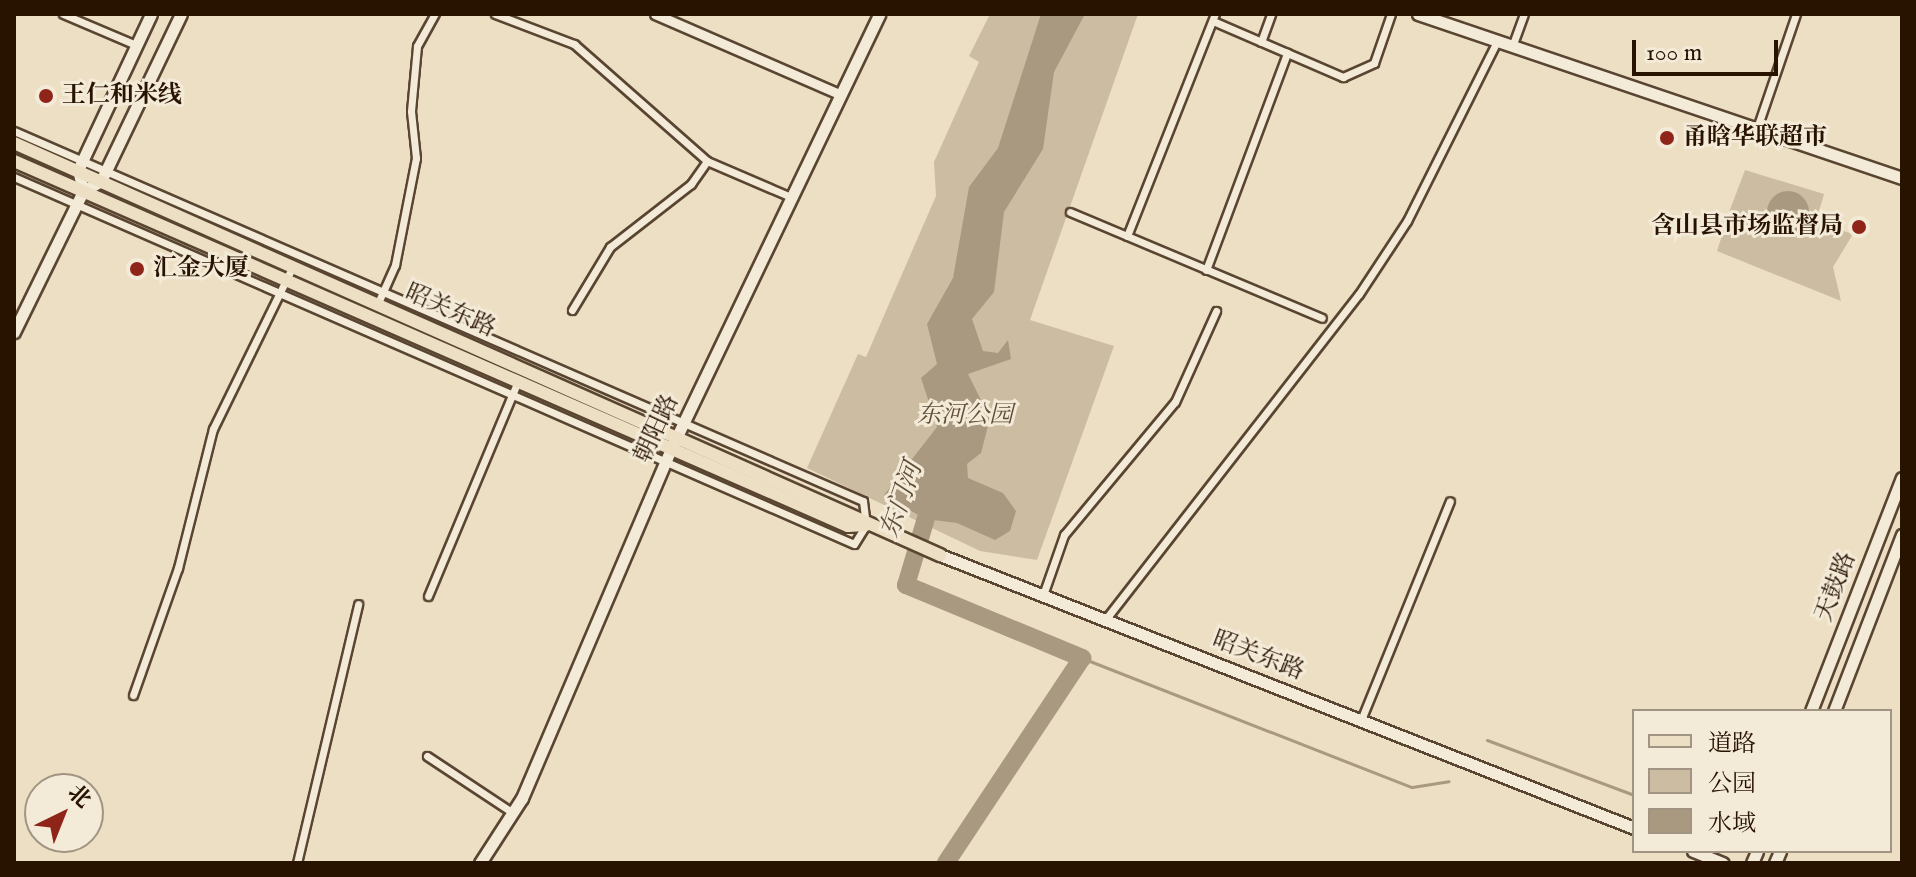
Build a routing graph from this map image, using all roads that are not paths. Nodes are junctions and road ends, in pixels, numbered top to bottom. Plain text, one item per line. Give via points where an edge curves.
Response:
1 (63, 14) edge
2 (151, 14) edge
3 (181, 14) edge
4 (435, 14) edge
5 (495, 14) edge
6 (655, 14) edge
7 (879, 14) edge
8 (1271, 14) edge
9 (1391, 14) edge
10 (1418, 14) edge
11 (1524, 14) edge
12 (1796, 14) edge
13 (1214, 18) edge
14 (1498, 39) junction
15 (1261, 42) junction
16 (1513, 44) junction
17 (136, 45) junction
18 (1287, 53) junction
19 (841, 95) junction
20 (1757, 128) junction
21 (14, 131) edge
22 (14, 143) edge
23 (14, 161) edge
24 (707, 161) junction
25 (80, 165) junction
26 (104, 176) junction
27 (14, 177) edge
28 (1902, 178) edge
29 (83, 191) junction
30 (791, 197) junction
31 (77, 204) junction
32 (1070, 212) dead end
33 (1127, 236) junction
34 (293, 266) junction
35 (1206, 270) junction
36 (286, 280) junction
37 (280, 293) junction
38 (380, 297) junction
39 (572, 310) dead end
40 (1216, 311) dead end
41 (1322, 318) dead end
42 (14, 332) edge
43 (524, 368) junction
44 (518, 381) junction
45 (512, 395) junction
46 (683, 423) junction
47 (671, 449) junction
48 (1902, 478) edge
49 (1450, 501) dead end
50 (866, 525) junction
51 (1902, 535) edge
52 (940, 555) joint
53 (1043, 595) junction
54 (428, 596) dead end
55 (358, 604) dead end
56 (1105, 620) junction
57 (133, 695) dead end
58 (1812, 709) edge
59 (1835, 709) edge
60 (1361, 720) junction
61 (427, 756) dead end
62 (513, 813) junction
63 (1632, 827) edge
64 (1698, 853) edge
65 (297, 863) edge
66 (480, 863) edge
67 (1723, 863) edge

1 - 17 street
2 - 17 main road
3 - 26 main road
4 - 38 street via 417,46 416,158
5 - 24 street via 574,44
6 - 19 street
7 - 19 main road, 朝阳路
8 - 15 street
9 - 18 street via 1379,54 1355,76
10 - 14 main road
11 - 16 street
12 - 20 street
13 - 15 street
13 - 33 street
14 - 16 main road
14 - 56 street via 1407,221 1359,294
15 - 18 street
16 - 20 main road
17 - 25 main road
18 - 35 street
19 - 30 main road, 朝阳路
20 - 28 main road
21 - 25 street
22 - 25 main road, 昭关东路
23 - 29 main road, 昭关东路
24 - 30 street
24 - 39 street via 691,184 610,247
25 - 26 main road, 昭关东路
25 - 29 main road
26 - 29 main road
26 - 34 main road, 昭关东路
26 - 38 street
27 - 31 street
29 - 31 main road
29 - 36 main road, 昭关东路
30 - 46 main road, 朝阳路
31 - 37 street
31 - 42 main road
32 - 33 street
33 - 35 street
34 - 36 street
34 - 38 main road, 昭关东路
35 - 41 street
36 - 37 street
36 - 44 main road, 昭关东路
37 - 45 street
37 - 57 street via 213,429 178,568
38 - 43 main road, 昭关东路
38 - 46 street
40 - 53 street via 1175,402 1064,535
43 - 44 street
43 - 47 main road, 昭关东路
44 - 45 street
44 - 47 main road, 昭关东路
45 - 47 street
45 - 54 street
46 - 47 main road, 朝阳路
46 - 50 street via 863,501
47 - 50 main road, 昭关东路
47 - 50 street via 854,544
47 - 62 main road, 朝阳路
48 - 58 main road, 天鼓路
49 - 60 street
50 - 52 main road, 昭关东路
51 - 59 main road, 天鼓路
52 - 53 main road, 昭关东路
53 - 56 main road, 昭关东路
55 - 65 street
56 - 60 main road, 昭关东路
60 - 63 main road, 昭关东路
61 - 62 street
62 - 66 main road, 朝阳路
64 - 67 main road

